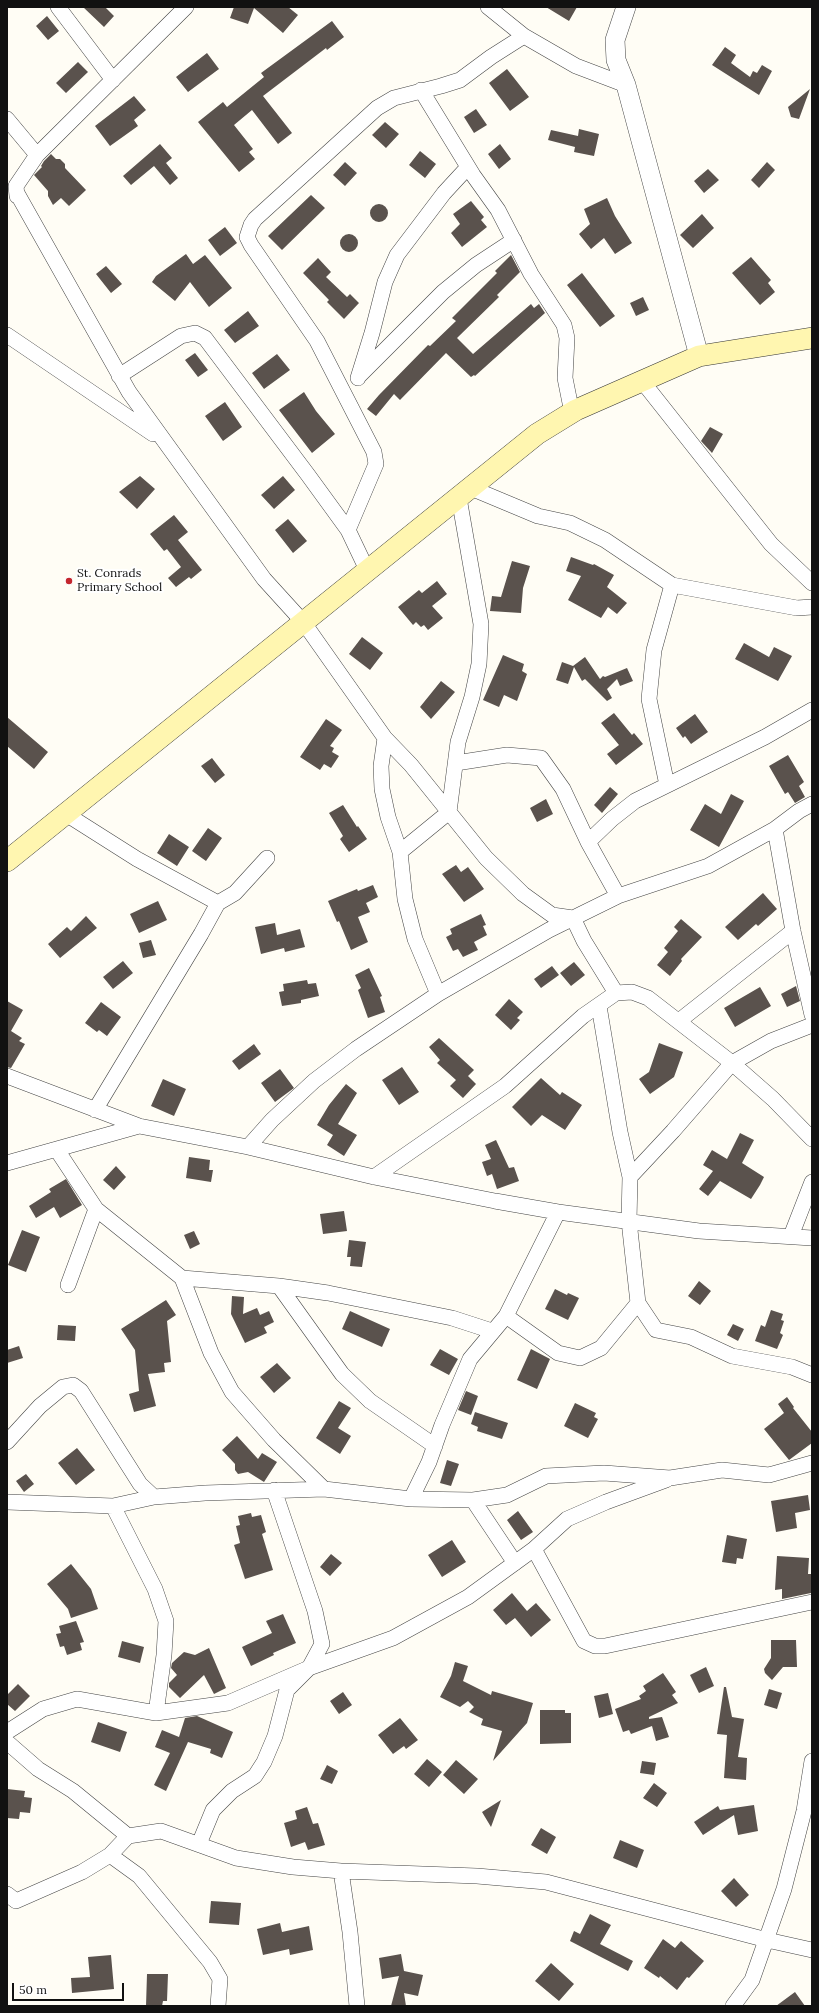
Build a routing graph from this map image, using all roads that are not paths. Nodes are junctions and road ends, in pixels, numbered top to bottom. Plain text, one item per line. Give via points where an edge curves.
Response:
1 (58, 7) edge
2 (186, 7) edge
3 (488, 7) edge
4 (626, 7) edge
5 (524, 36) junction
6 (112, 80) junction
7 (626, 85) junction
8 (421, 90) junction
9 (7, 119) edge
10 (37, 155) junction
11 (468, 167) junction
12 (13, 198) edge
13 (514, 240) junction
14 (7, 335) edge
15 (812, 338) edge
16 (699, 356) junction
17 (119, 376) junction
18 (358, 378) junction
19 (642, 381) junction
20 (343, 391) junction
21 (576, 410) junction
22 (164, 442) junction
23 (465, 493) junction
24 (348, 530) junction
25 (368, 572) junction
26 (812, 583) edge
27 (672, 585) junction
28 (811, 605) edge
29 (304, 623) junction
30 (812, 710) edge
31 (385, 738) junction
32 (456, 763) junction
33 (667, 784) junction
34 (812, 804) edge
35 (449, 812) junction
36 (66, 814) junction
37 (775, 829) junction
38 (588, 842) junction
39 (400, 852) junction
40 (267, 858) dead end
41 (7, 861) edge
42 (618, 896) junction
43 (218, 903) junction
44 (573, 918) junction
45 (793, 931) junction
46 (616, 993) junction
47 (438, 994) junction
48 (599, 1006) junction
49 (812, 1015) edge
50 (679, 1021) junction
51 (812, 1024) edge
52 (732, 1063) junction
53 (7, 1076) edge
54 (95, 1110) junction
55 (139, 1126) junction
56 (812, 1139) edge
57 (248, 1147) junction
58 (57, 1150) junction
59 (7, 1163) edge
60 (374, 1177) junction
61 (630, 1177) junction
62 (812, 1182) edge
63 (96, 1209) junction
64 (558, 1212) junction
65 (629, 1221) junction
66 (790, 1236) junction
67 (812, 1238) edge
68 (182, 1278) junction
69 (68, 1285) dead end
70 (279, 1286) junction
71 (638, 1303) junction
72 (506, 1316) junction
73 (492, 1332) junction
74 (812, 1375) edge
75 (7, 1442) edge
76 (435, 1446) junction
77 (812, 1463) edge
78 (670, 1478) junction
79 (324, 1489) junction
80 (274, 1490) junction
81 (154, 1497) junction
82 (411, 1499) junction
83 (472, 1500) junction
84 (7, 1502) edge
85 (113, 1506) junction
86 (534, 1549) junction
87 (515, 1563) junction
88 (812, 1602) edge
89 (309, 1668) junction
90 (156, 1713) junction
91 (7, 1732) edge
92 (7, 1742) edge
93 (812, 1761) edge
94 (128, 1836) junction
95 (198, 1844) junction
96 (110, 1855) junction
97 (341, 1871) junction
98 (10, 1898) edge
99 (767, 1940) junction
100 (812, 1950) edge
101 (218, 2006) edge
102 (357, 2006) edge
103 (733, 2006) edge

1 - 6 street
2 - 6 street
3 - 5 street
4 - 7 street via 615,40 616,60
5 - 7 street via 576,66
5 - 8 street via 460,80
6 - 10 street
7 - 16 street
8 - 11 street
8 - 20 street via 394,98 377,108 255,219 248,231 247,237 251,245 317,341
9 - 10 street
10 - 12 street via 16,186 17,196
11 - 13 street via 498,210
11 - 18 street via 444,193 397,255 385,282
12 - 17 street
13 - 18 street via 476,265 443,292
13 - 21 street via 531,274 564,325 567,338 565,378 570,403
14 - 22 street
15 - 16 main road
16 - 19 main road
17 - 22 street
17 - 24 street via 181,336 195,333 205,338
18 - 20 street
19 - 21 main road
19 - 26 street via 771,544
20 - 24 street via 374,452 376,464
21 - 23 main road via 537,434
22 - 29 street via 264,579
23 - 25 main road
23 - 27 street via 538,516 570,523 605,540
23 - 32 street via 481,624 479,664 458,742
24 - 25 street
25 - 29 main road
27 - 28 street via 797,608
27 - 33 street via 654,650 649,699
29 - 31 street
29 - 36 main road
30 - 33 street via 765,737
31 - 35 street via 411,765
31 - 39 street via 381,766 382,789
32 - 35 street
32 - 38 street via 507,755 541,758 563,789
33 - 38 street via 635,801
34 - 37 street
35 - 39 street
35 - 44 street via 486,858 523,894 552,915
36 - 41 main road
36 - 43 street via 137,859
37 - 42 street via 708,866
37 - 45 street
38 - 42 street
39 - 47 street via 405,899 414,939
40 - 43 street via 235,894
42 - 44 street
43 - 54 street
44 - 46 street
44 - 47 street via 492,961
45 - 49 street
45 - 50 street
46 - 48 street
46 - 50 street via 632,992 648,998
47 - 57 street via 356,1049 314,1081 272,1120
48 - 60 street via 567,1030 505,1086
48 - 61 street
50 - 52 street
51 - 52 street via 771,1041
52 - 56 street via 773,1099
52 - 61 street
53 - 54 street
54 - 55 street
55 - 57 street
55 - 58 street
57 - 60 street
58 - 59 street
58 - 63 street
60 - 64 street
61 - 65 street
62 - 66 street
63 - 68 street
63 - 69 street
64 - 65 street
64 - 72 street
65 - 66 street via 699,1231
65 - 71 street
66 - 67 street
68 - 70 street
68 - 79 street via 211,1353 232,1392 274,1440
70 - 73 street via 328,1293 452,1318
70 - 76 street via 342,1374 370,1401
71 - 72 street via 601,1348 580,1358 558,1353
71 - 74 street via 656,1330 691,1337 732,1356 792,1367
72 - 73 street
73 - 76 street via 470,1359
75 - 81 street via 51,1396 63,1386 73,1386 81,1391 140,1484
76 - 82 street
77 - 78 street via 769,1475 722,1470
78 - 83 street via 604,1474 546,1476 507,1495
78 - 86 street via 568,1519
79 - 80 street
79 - 82 street
80 - 81 street
80 - 89 street via 314,1611 322,1644
81 - 85 street
82 - 83 street
83 - 87 street
84 - 85 street
85 - 90 street via 155,1589 166,1621
86 - 87 street
86 - 88 street via 584,1641 595,1646
87 - 89 street via 468,1598 393,1638
89 - 90 street via 228,1703
89 - 95 street via 287,1690 275,1736 264,1762 255,1776 232,1791 213,1810
90 - 91 street via 77,1699 43,1709
92 - 94 street via 38,1769 73,1791
93 - 99 street via 804,1811 784,1889
94 - 95 street via 161,1831
94 - 96 street
95 - 97 street via 236,1858
96 - 98 street via 82,1872
96 - 101 street via 139,1876 210,1962 220,1979
97 - 99 street via 477,1876 546,1882
97 - 102 street
99 - 100 street
99 - 103 street via 752,1980

